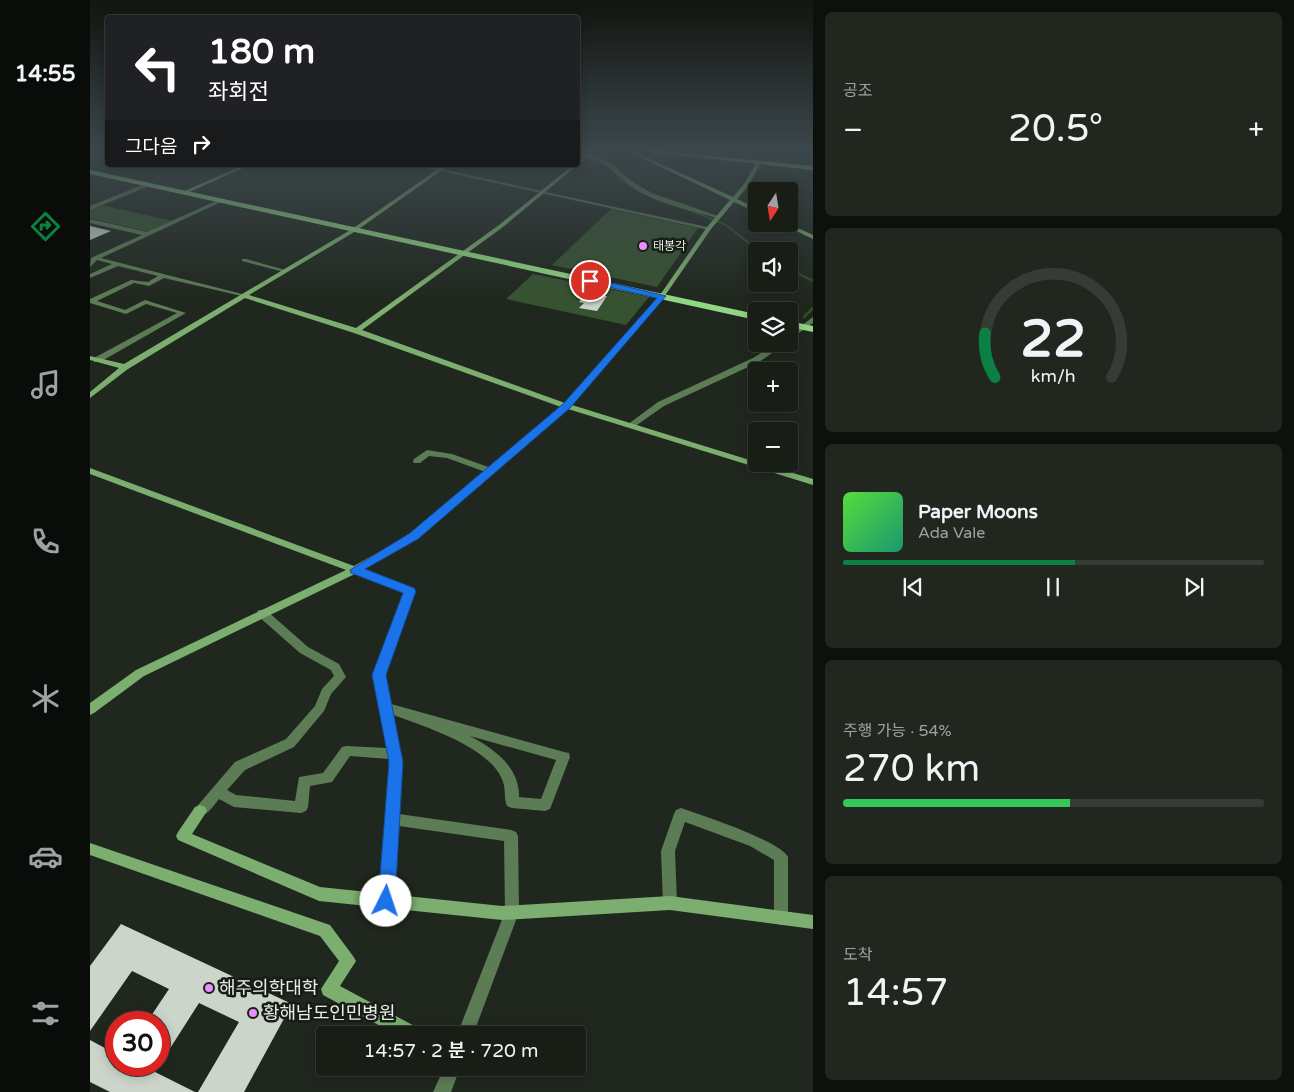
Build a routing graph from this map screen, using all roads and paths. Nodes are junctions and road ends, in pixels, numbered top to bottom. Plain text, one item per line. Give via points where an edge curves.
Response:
1 (110, 200) edge
2 (215, 200) edge
3 (397, 200) edge
4 (533, 200) edge
5 (583, 200) edge
6 (666, 200) edge
7 (732, 200) edge
8 (735, 200) edge
9 (220, 201) junction
10 (748, 206) edge
11 (90, 208) edge
12 (90, 221) edge
13 (714, 222) junction
14 (354, 230) junction
15 (798, 230) edge
16 (147, 234) junction
17 (813, 237) edge
18 (463, 253) junction
19 (92, 259) edge
20 (244, 260) dead end
21 (117, 264) junction
22 (90, 265) edge
23 (286, 271) junction
24 (164, 275) junction
25 (90, 276) edge
26 (90, 295) edge
27 (244, 296) junction
28 (662, 296) junction
29 (99, 297) junction
30 (748, 315) edge
31 (813, 319) edge
32 (798, 326) edge
33 (802, 327) junction
34 (798, 330) edge
35 (813, 330) edge
36 (357, 331) junction
37 (768, 352) edge
38 (93, 359) edge
39 (126, 367) junction
40 (90, 396) edge
41 (567, 406) junction
42 (631, 425) junction
43 (417, 461) dead end
44 (90, 471) edge
45 (490, 471) junction
46 (813, 482) edge
47 (355, 570) junction
48 (262, 613) junction
49 (385, 707) junction
50 (90, 710) edge
51 (394, 754) junction
52 (218, 791) junction
53 (200, 811) joint
54 (392, 819) junction
55 (90, 849) edge
56 (386, 901) junction
57 (670, 903) junction
58 (512, 912) junction
59 (782, 918) junction
60 (813, 922) edge
61 (397, 1026) edge
62 (468, 1026) edge
63 (449, 1076) edge
64 (442, 1092) edge

1 - 11 street
2 - 9 main road
3 - 14 main road
4 - 18 main road
5 - 13 street
6 - 13 street
7 - 13 main road
8 - 10 main road
9 - 14 main road
9 - 16 street
12 - 16 street
13 - 28 main road
14 - 18 main road
14 - 23 main road
15 - 17 main road
16 - 19 street
18 - 28 main road
18 - 36 main road
19 - 21 street
19 - 22 street
20 - 23 street
21 - 24 street
21 - 25 street
23 - 27 main road
24 - 27 street
24 - 29 street via 149,284 134,281
26 - 29 street
27 - 36 main road
27 - 39 main road
28 - 30 main road
28 - 41 main road
29 - 38 street via 91,301 126,312 145,302 184,313
31 - 33 street
32 - 33 main road
33 - 34 street
33 - 35 main road
36 - 41 main road
37 - 42 street via 661,404
38 - 39 main road
39 - 40 main road
41 - 42 main road
41 - 45 main road
42 - 46 main road
43 - 45 street via 427,453 449,456
44 - 47 main road
45 - 47 main road via 414,536
47 - 48 main road
47 - 49 street via 410,591 379,675
48 - 50 main road via 140,673
48 - 52 street via 304,650 335,666 340,677 326,692 309,723 290,742 240,766
49 - 49 street via 470,740 500,765 512,786 512,802 545,805 564,757
49 - 51 street
51 - 52 street via 347,751 327,778 304,781 301,807 234,801
51 - 54 street
52 - 53 street
53 - 56 main road via 183,836 319,894
54 - 56 street
54 - 58 street via 511,836
55 - 61 main road via 325,930 348,961 329,989
56 - 58 main road
57 - 58 main road
57 - 59 main road
57 - 59 street via 668,851 681,814 756,842 781,857
58 - 62 street
59 - 60 main road
63 - 64 street

